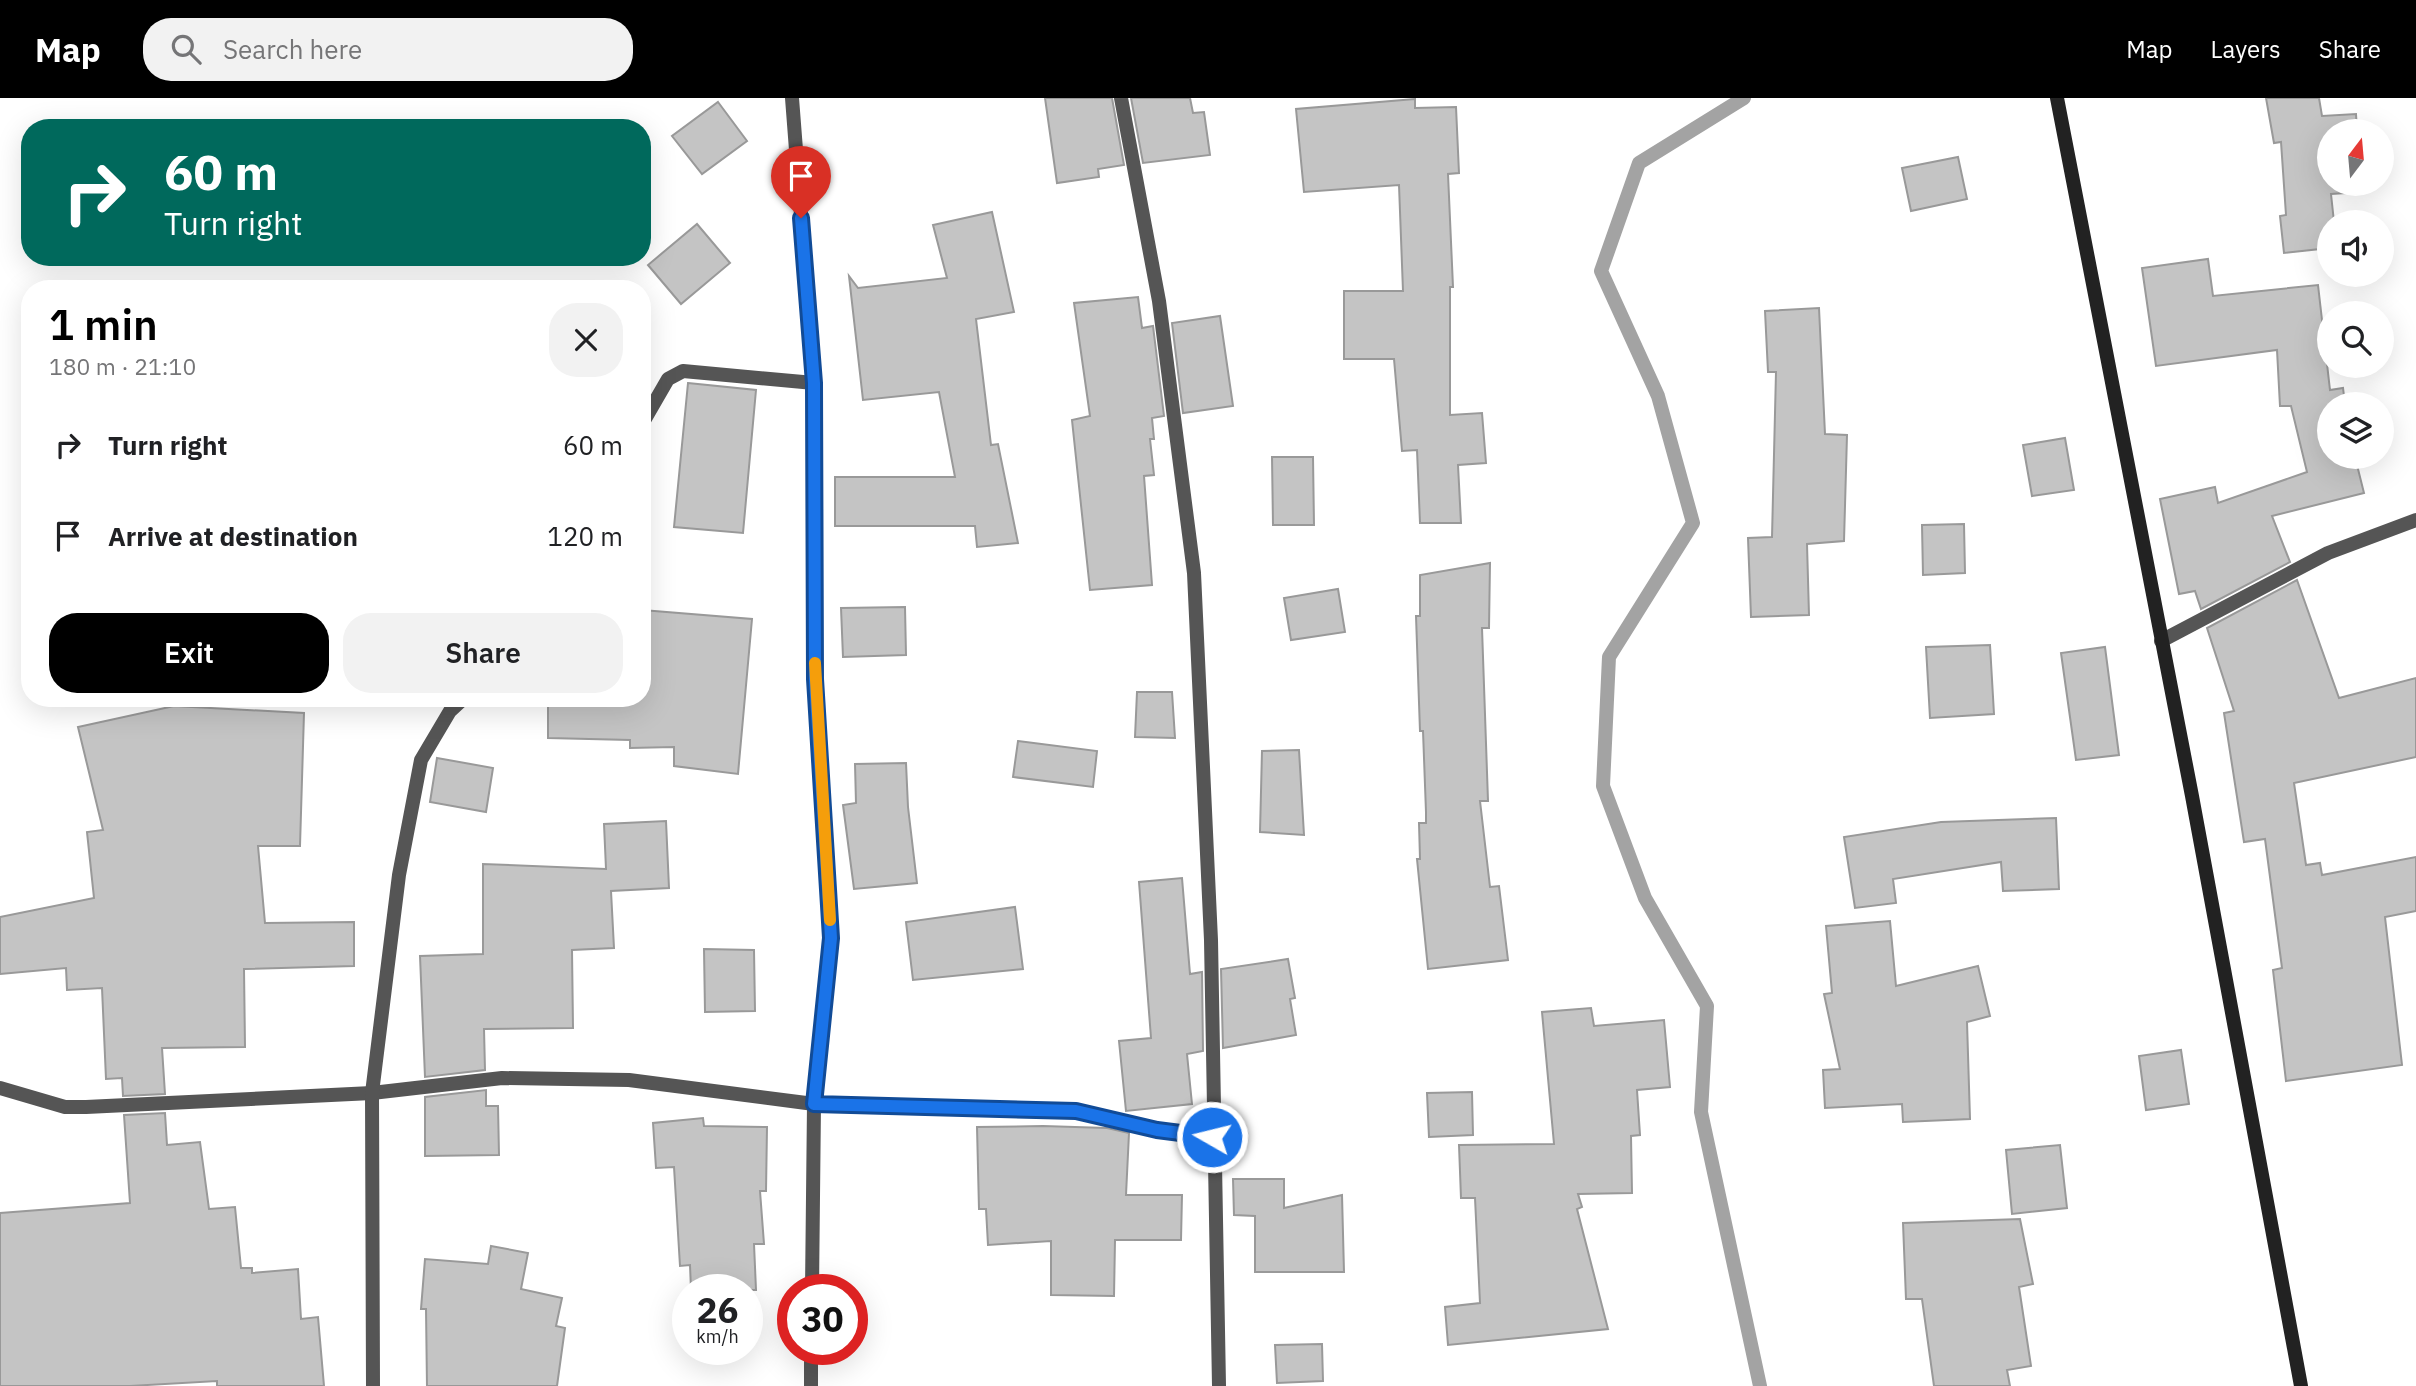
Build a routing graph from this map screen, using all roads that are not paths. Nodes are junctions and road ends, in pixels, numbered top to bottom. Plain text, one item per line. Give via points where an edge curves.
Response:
1 (792, 98) edge
2 (1121, 98) edge
3 (2057, 98) edge
4 (814, 383) junction
5 (651, 408) edge
6 (2416, 520) edge
7 (2161, 641) junction
8 (454, 707) edge
9 (0, 1088) edge
10 (372, 1093) junction
11 (814, 1104) junction
12 (1212, 1137) junction
13 (812, 1274) edge
14 (811, 1365) edge
15 (373, 1386) edge
16 (811, 1386) edge
17 (1219, 1386) edge
18 (2301, 1386) edge

1 - 4 street
2 - 12 street via 1160,301 1194,573 1211,940
3 - 7 main road
4 - 5 street via 683,371 668,379
4 - 11 street via 815,679 831,938
6 - 7 street via 2328,553
7 - 18 main road
8 - 10 street via 421,760 399,875
9 - 10 street via 65,1107
10 - 11 street via 502,1078 629,1080
10 - 15 street
11 - 12 street via 1076,1111
11 - 13 street
12 - 17 street
14 - 16 street

